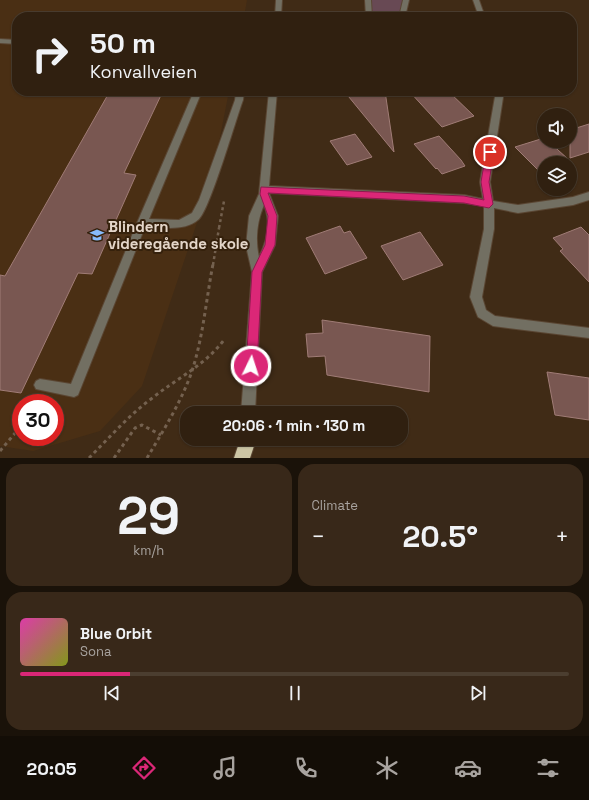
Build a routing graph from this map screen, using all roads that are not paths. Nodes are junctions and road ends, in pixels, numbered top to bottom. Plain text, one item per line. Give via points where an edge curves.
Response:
1 (279, 0) edge
2 (368, 0) edge
3 (406, 0) edge
4 (476, 0) edge
5 (278, 12) edge
6 (369, 12) edge
7 (403, 12) edge
8 (480, 12) edge
9 (0, 41) edge
10 (12, 42) edge
11 (196, 96) edge
12 (239, 96) edge
13 (273, 96) edge
14 (499, 96) edge
15 (264, 192) junction
16 (589, 196) edge
17 (489, 204) junction
18 (142, 223) junction
19 (257, 272) junction
20 (589, 333) edge
21 (40, 385) dead end
22 (248, 406) edge

1 - 5 street
2 - 6 street
3 - 7 street
4 - 8 street
9 - 10 street
11 - 18 street
12 - 18 street via 204,200 196,216 180,224
13 - 15 street
14 - 17 street via 485,182
15 - 17 street via 464,199
15 - 19 street via 254,216 251,246
15 - 19 street via 272,216 270,245
16 - 17 street via 573,201 518,209
17 - 20 street via 489,228 476,297 482,313 493,321
18 - 21 street via 74,391
19 - 22 street

